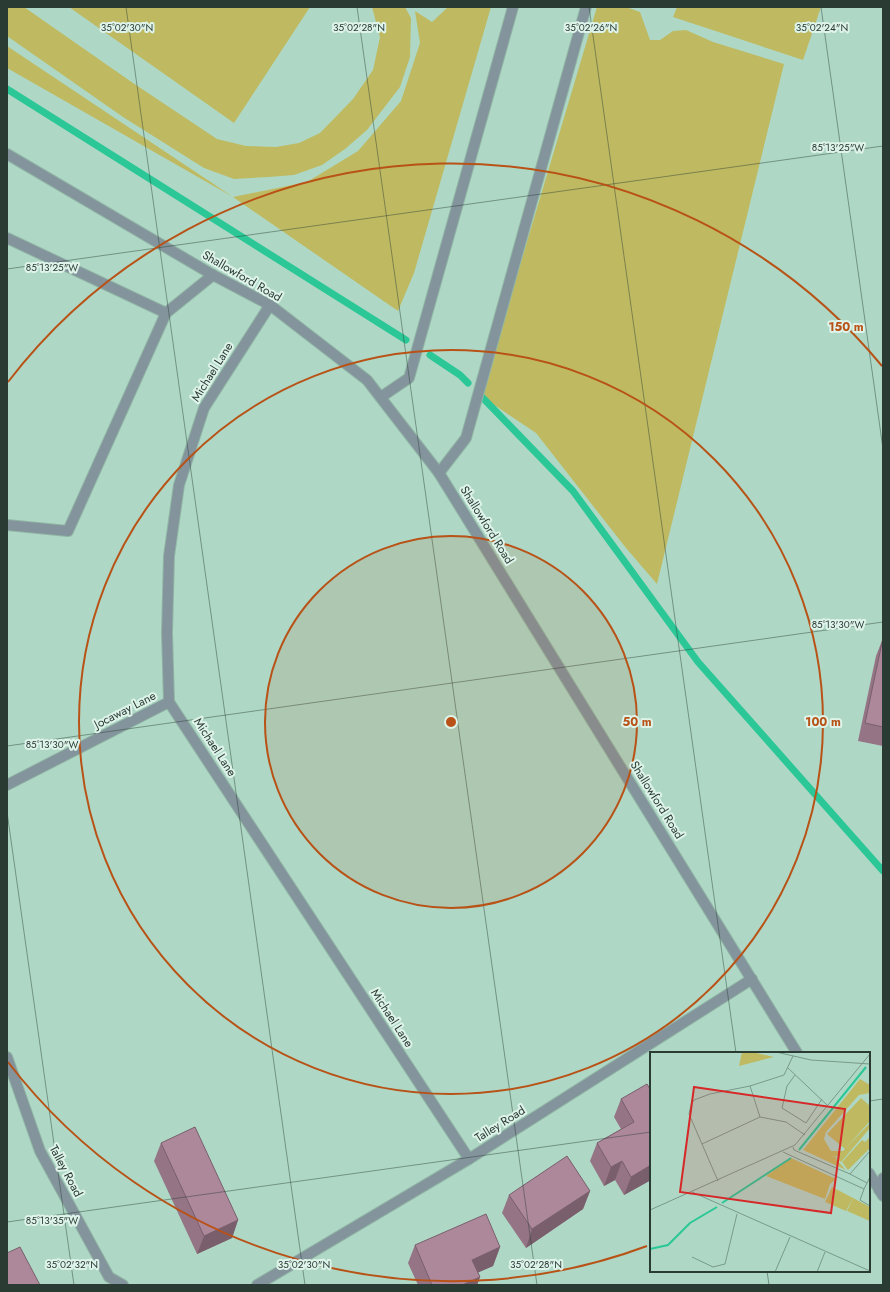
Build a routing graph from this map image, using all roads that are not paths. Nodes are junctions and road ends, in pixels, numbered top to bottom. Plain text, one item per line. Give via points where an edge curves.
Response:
1 (513, 7) edge
2 (586, 7) edge
3 (7, 154) edge
4 (7, 238) edge
5 (213, 275) junction
6 (270, 305) junction
7 (166, 313) junction
8 (381, 397) junction
9 (439, 472) junction
10 (7, 526) edge
11 (169, 702) junction
12 (7, 785) edge
13 (752, 979) junction
14 (796, 1052) edge
15 (7, 1057) edge
16 (469, 1159) junction
17 (870, 1175) edge
18 (883, 1178) edge
19 (881, 1193) edge
20 (123, 1285) edge
21 (258, 1285) edge

1 - 8 street via 409,378
2 - 9 street via 466,438
3 - 5 street, Shallowford Road
4 - 7 street
5 - 6 street, Shallowford Road
5 - 7 street
6 - 8 street, Shallowford Road via 367,380
6 - 11 street, Michael Lane via 204,408 179,485 169,556
7 - 10 street via 68,532
8 - 9 street, Shallowford Road
9 - 13 street, Shallowford Road
11 - 12 street, Jocaway Lane
11 - 16 street, Michael Lane
13 - 14 street, Shallowford Road
13 - 16 street, Talley Road
15 - 20 street, Talley Road via 40,1151 109,1277
16 - 21 street, Talley Road
17 - 19 street
18 - 19 street

